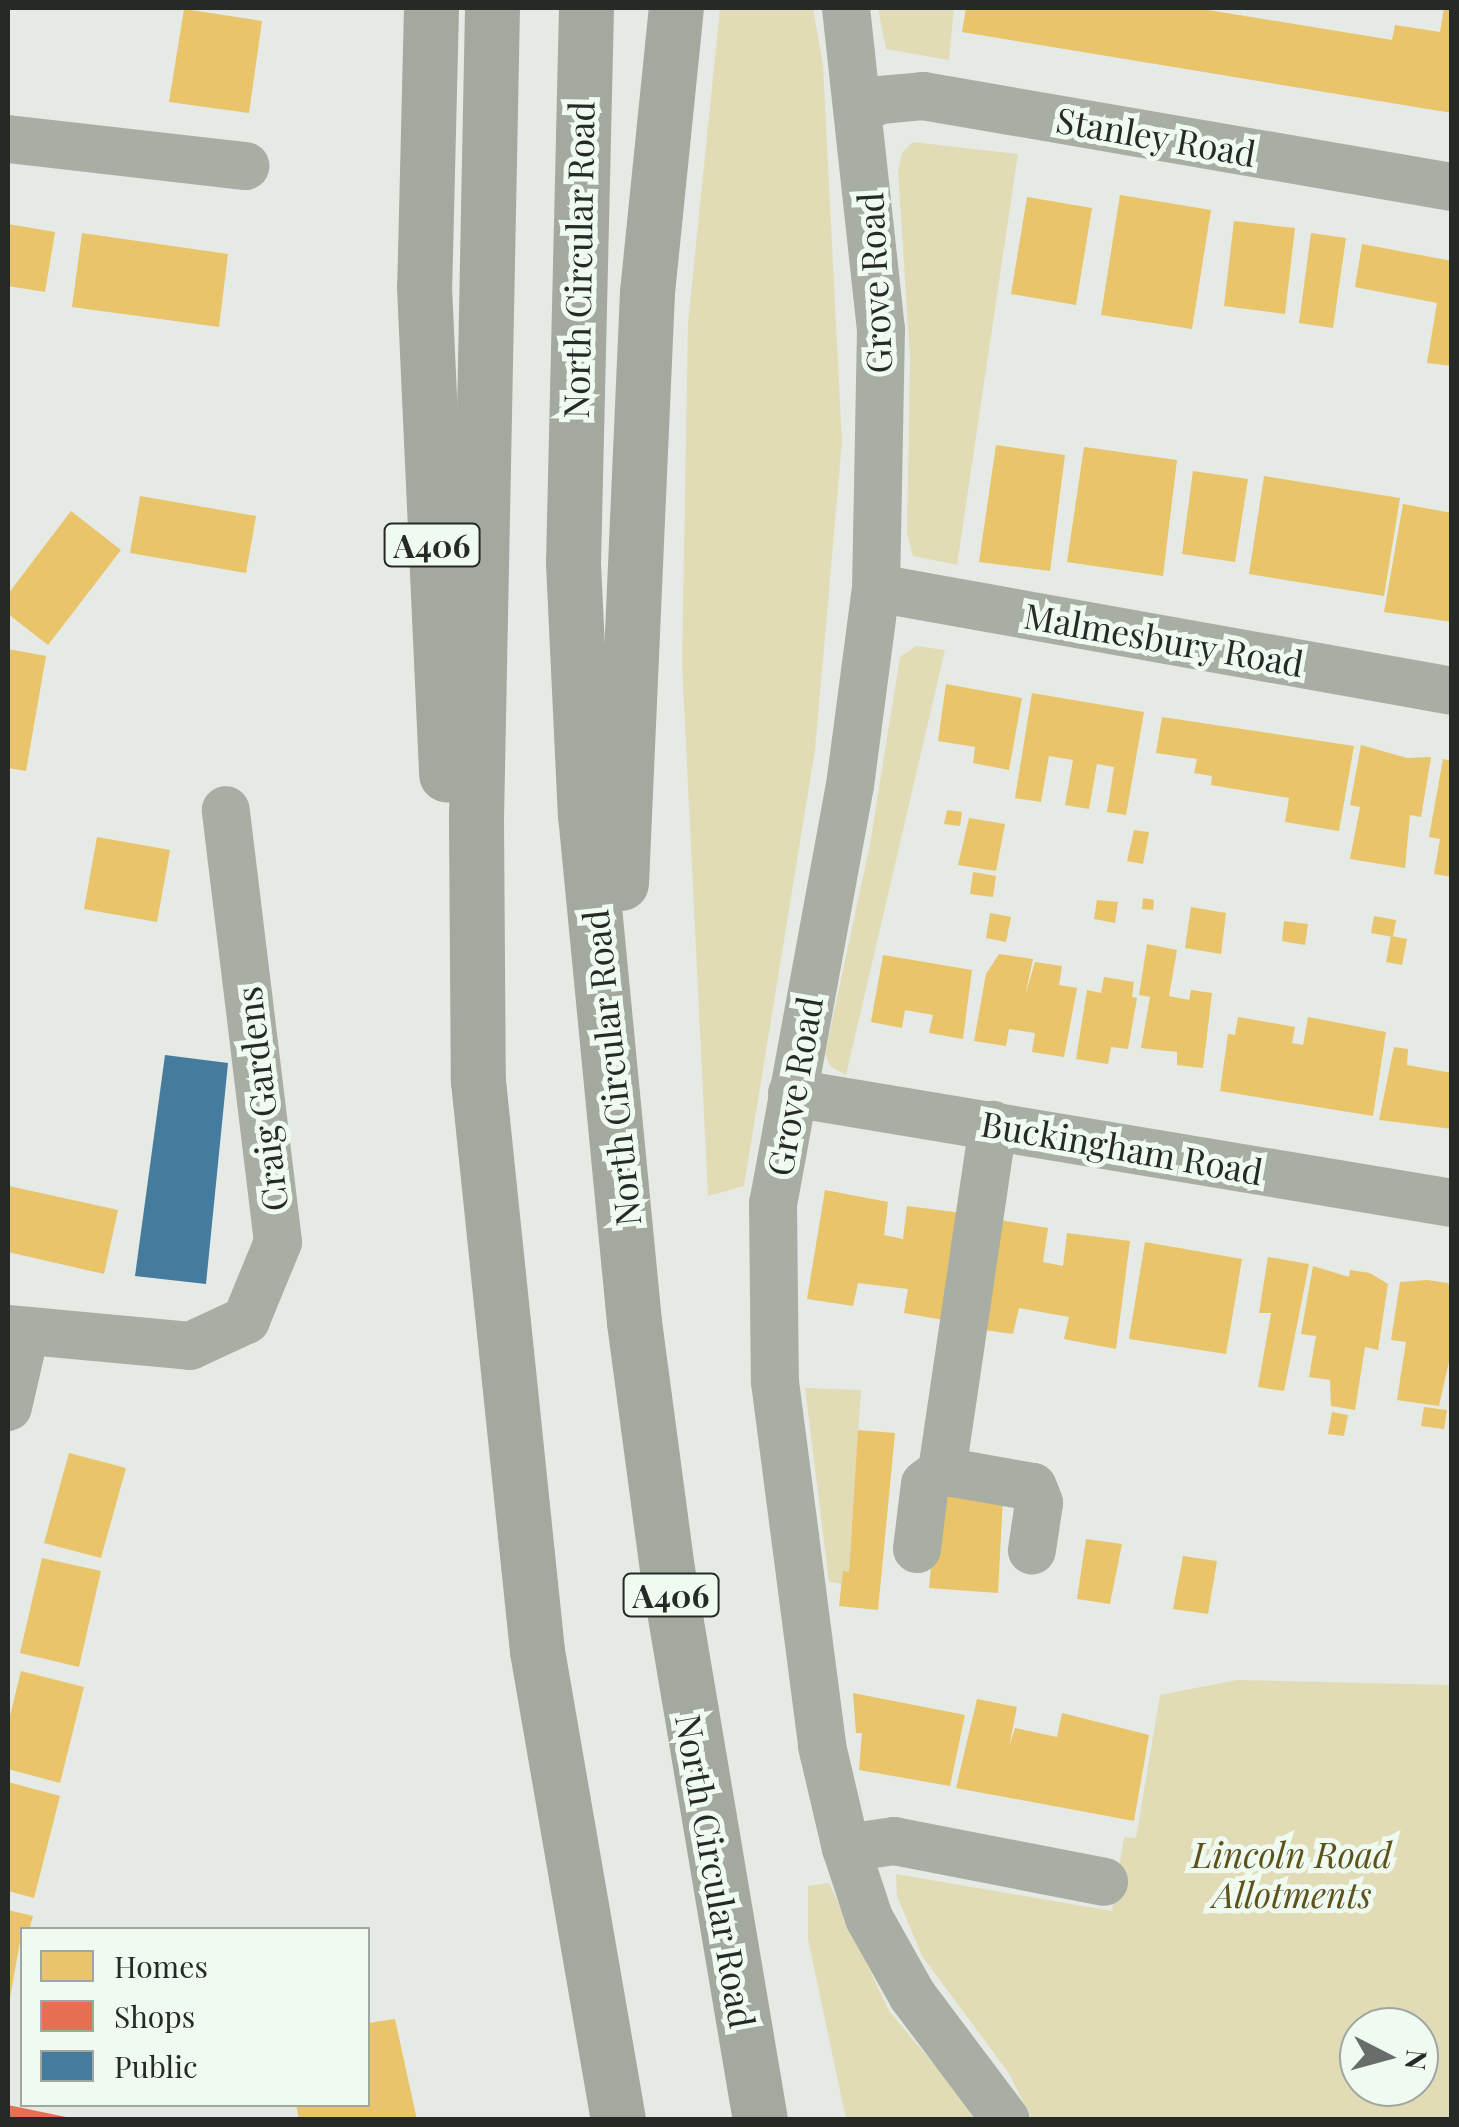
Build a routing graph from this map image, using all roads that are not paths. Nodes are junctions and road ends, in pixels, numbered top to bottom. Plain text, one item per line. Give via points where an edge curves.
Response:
1 (431, 8) edge
2 (492, 8) edge
3 (586, 8) edge
4 (676, 8) edge
5 (846, 8) edge
6 (862, 109) junction
7 (8, 139) edge
8 (245, 166) dead end
9 (1452, 187) edge
10 (876, 588) junction
11 (1452, 691) edge
12 (226, 810) dead end
13 (614, 1066) junction
14 (478, 1081) junction
15 (792, 1093) junction
16 (993, 1125) junction
17 (1452, 1203) edge
18 (16, 1331) edge
19 (8, 1407) edge
20 (942, 1471) junction
21 (917, 1549) dead end
22 (1032, 1550) dead end
23 (846, 1848) junction
24 (1104, 1882) dead end
25 (618, 2120) edge
26 (760, 2120) edge
27 (1006, 2120) edge

1 - 14 highway, A406 via 424,286 433,567 449,822
2 - 14 highway, A406 via 476,820
3 - 13 highway, North Circular Road / A406 via 573,563 585,814
4 - 13 highway, A406 via 647,292
5 - 6 street, Grove Road
6 - 9 street, Stanley Road via 880,100 923,96
6 - 10 street, Grove Road via 881,329
7 - 8 street
10 - 11 street, Malmesbury Road
10 - 15 street, Grove Road via 850,786
12 - 18 street, Craig Gardens via 278,1242 246,1320 190,1346
13 - 26 highway, North Circular Road / A406 via 634,1322 667,1569
14 - 25 highway, A406 via 538,1651
15 - 16 street, Buckingham Road
15 - 23 street, Grove Road via 773,1203 775,1382 822,1746
16 - 17 street, Buckingham Road
16 - 20 street
18 - 19 street
20 - 21 street via 925,1484
20 - 22 street via 1033,1487 1038,1503
23 - 24 street via 894,1841
23 - 27 street, Grove Road via 869,1918 912,1995

